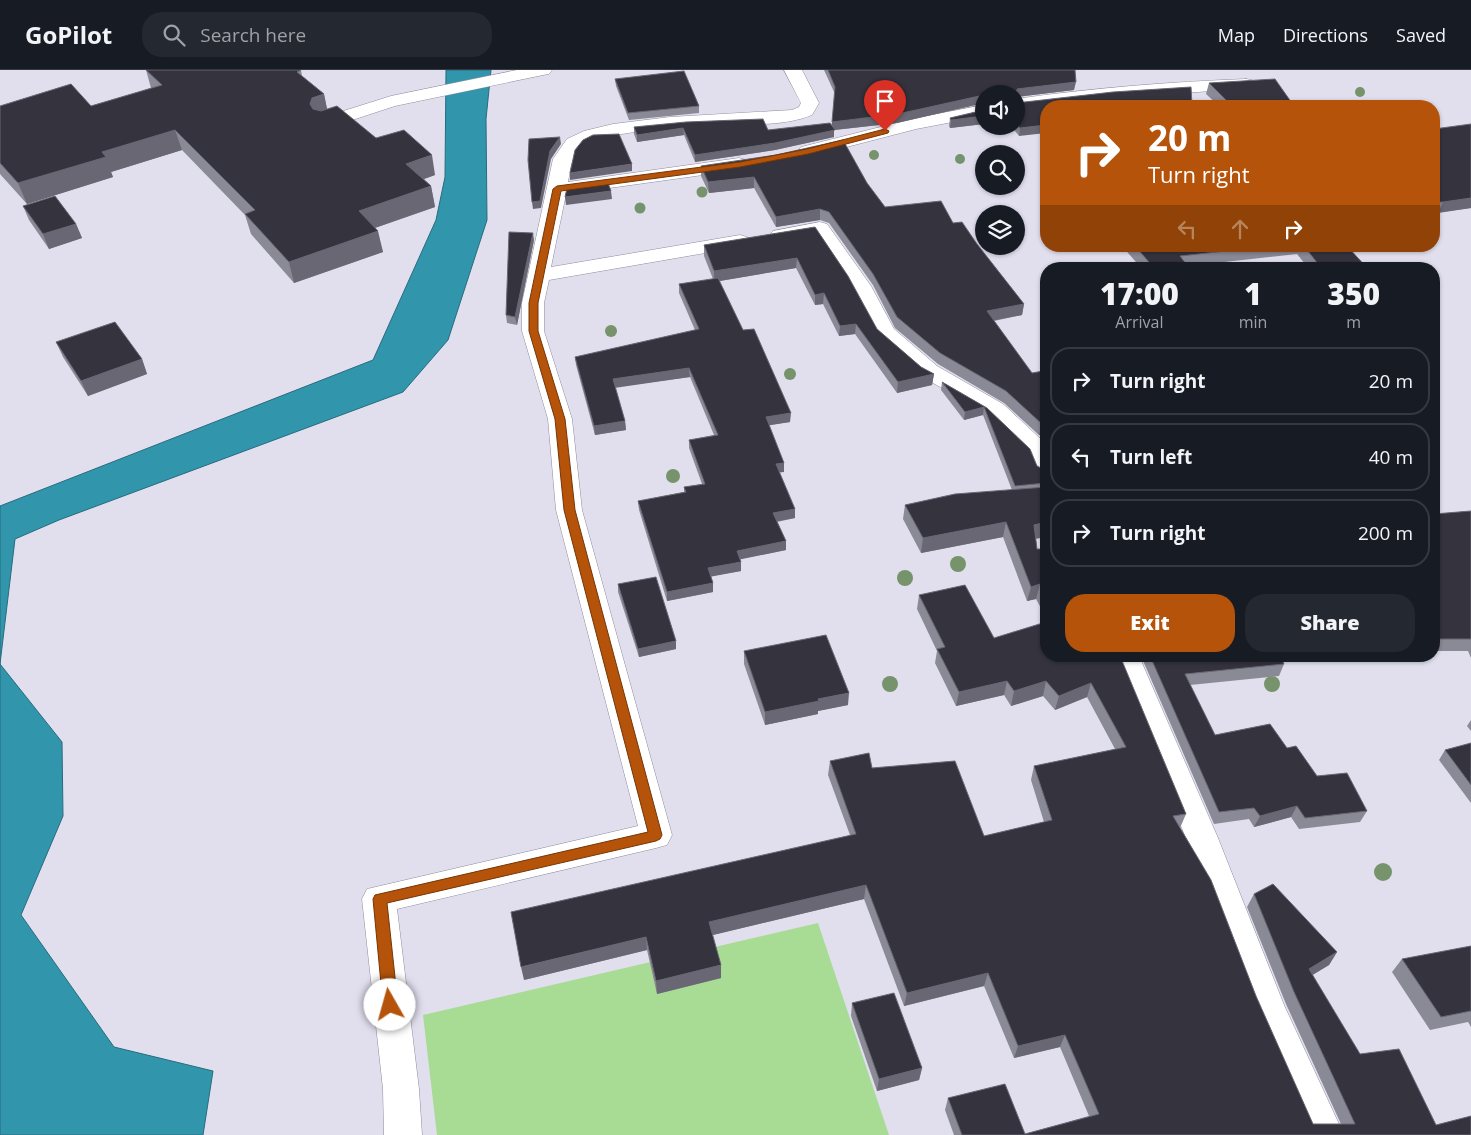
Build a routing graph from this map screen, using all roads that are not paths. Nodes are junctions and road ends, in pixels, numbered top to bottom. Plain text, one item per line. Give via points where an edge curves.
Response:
1 (793, 70) edge
2 (535, 72) edge
3 (1260, 84) edge
4 (1047, 100) edge
5 (1040, 101) edge
6 (1025, 104) edge
7 (975, 112) edge
8 (325, 123) edge
9 (788, 155) edge
10 (760, 160) edge
11 (557, 189) junction
12 (540, 275) junction
13 (1040, 452) edge
14 (1128, 662) edge
15 (403, 1135) edge
16 (1325, 1135) edge

1 - 11 street via 810,103 806,111 776,118 601,131 573,144 563,159
2 - 8 street via 391,101
3 - 4 street via 1167,87
5 - 6 street
7 - 9 street
10 - 11 street
11 - 12 street
12 - 13 street via 820,228 860,286 885,333 929,371 995,409
12 - 15 street via 533,303 533,331 560,419 569,510 656,835 379,899 401,1090
14 - 16 street via 1202,838 1268,1008

